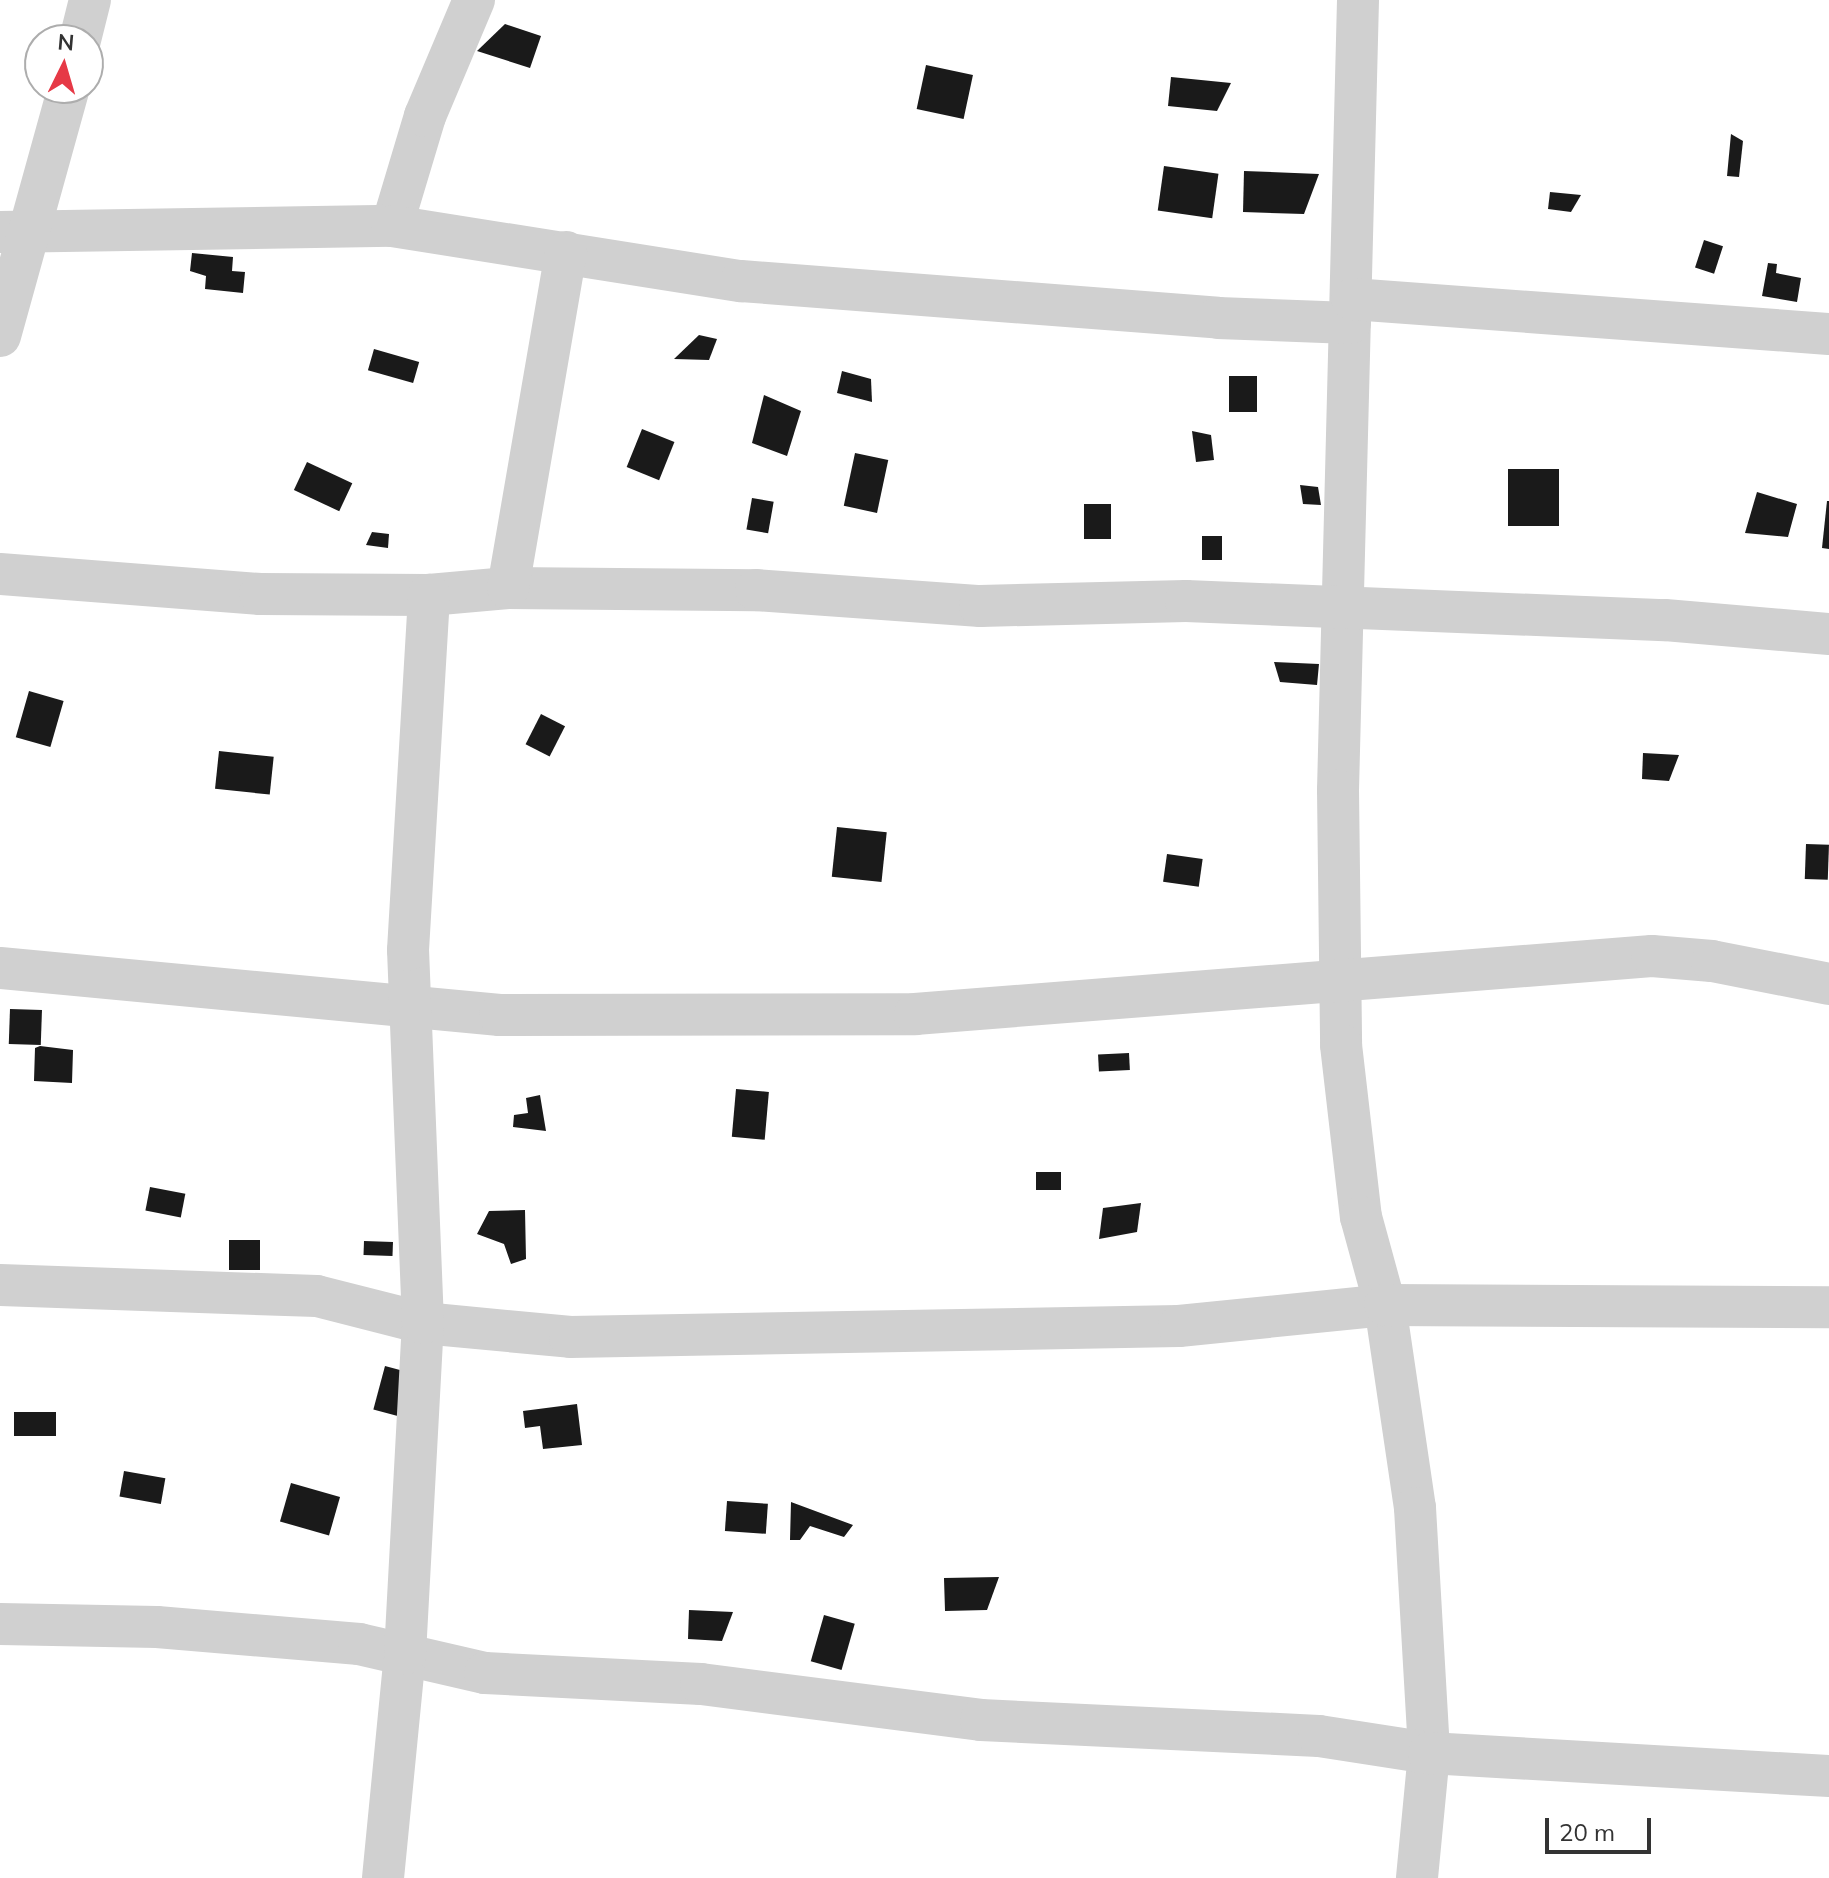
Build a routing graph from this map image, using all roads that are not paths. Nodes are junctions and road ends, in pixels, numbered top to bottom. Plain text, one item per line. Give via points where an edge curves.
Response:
1 (90, 0) edge
2 (474, 0) edge
3 (1358, 0) edge
4 (84, 24) edge
5 (63, 104) edge
6 (392, 226) junction
7 (13, 232) edge
8 (566, 252) junction
9 (1351, 311) junction
10 (1829, 334) edge
11 (0, 336) edge
12 (0, 574) edge
13 (508, 588) junction
14 (429, 595) junction
15 (1342, 606) junction
16 (1829, 634) edge
17 (0, 968) edge
18 (1340, 984) junction
19 (1829, 984) edge
20 (411, 1004) junction
21 (0, 1285) edge
22 (1385, 1305) junction
23 (1829, 1307) edge
24 (423, 1323) junction
25 (0, 1624) edge
26 (405, 1654) junction
27 (1429, 1753) junction
28 (1829, 1776) edge
29 (383, 1878) edge
30 (1417, 1878) edge

1 - 4 street
2 - 6 street via 425,116
3 - 9 street
5 - 7 street
6 - 7 street
6 - 8 street
7 - 11 street
8 - 9 street via 741,281 1204,317
8 - 13 street
9 - 10 street
9 - 15 street
12 - 14 street via 260,594
13 - 14 street
13 - 15 street via 756,590 980,606 1186,601
14 - 20 street via 408,950
15 - 16 street via 1665,620
15 - 18 street
17 - 20 street
18 - 19 street via 1652,956 1712,961
18 - 20 street via 915,1014 500,1015
18 - 22 street via 1341,1045 1361,1217
20 - 24 street
21 - 24 street via 317,1296
22 - 23 street
22 - 24 street via 1179,1326 973,1327 796,1336 570,1337
22 - 27 street via 1415,1508
24 - 26 street
25 - 26 street via 157,1627 359,1644
26 - 27 street via 485,1673 701,1684 981,1720 1319,1736
26 - 29 street
27 - 28 street
27 - 30 street

